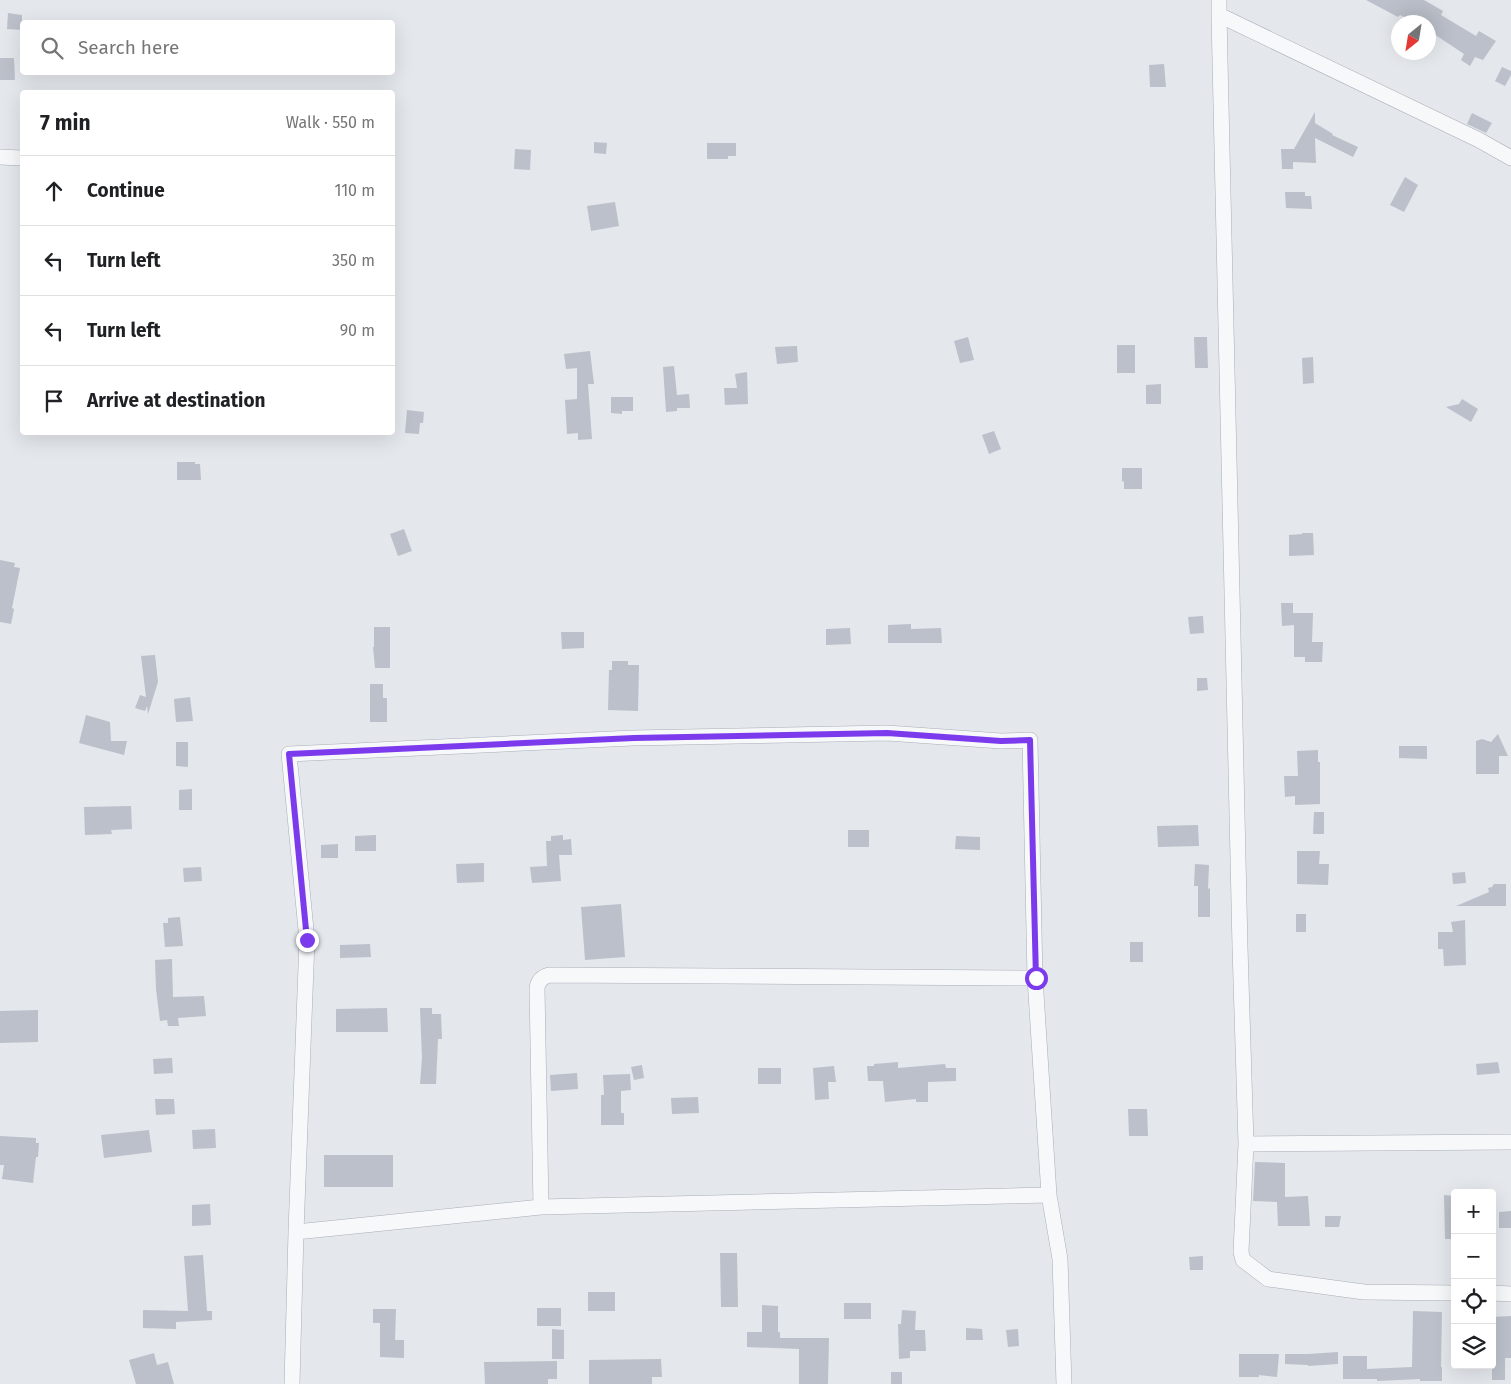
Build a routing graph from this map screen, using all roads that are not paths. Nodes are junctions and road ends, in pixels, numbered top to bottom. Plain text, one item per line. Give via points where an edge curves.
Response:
1 (1219, 8) edge
2 (0, 157) edge
3 (20, 158) edge
4 (1511, 158) edge
5 (1036, 978) junction
6 (1511, 1142) edge
7 (1246, 1144) junction
8 (1049, 1195) junction
9 (541, 1207) junction
10 (296, 1232) junction
11 (1451, 1293) edge
12 (1496, 1293) edge
13 (1511, 1294) edge
14 (292, 1384) edge
15 (1064, 1384) edge

1 - 4 street
1 - 7 street
2 - 3 street
5 - 8 street
5 - 9 street via 544,977 537,988
5 - 10 street via 1030,740 877,733 634,738 289,754 307,940
6 - 7 street
7 - 11 street via 1241,1252 1243,1260 1268,1279 1364,1292
8 - 9 street
8 - 15 street via 1060,1259
9 - 10 street
10 - 14 street
12 - 13 street

